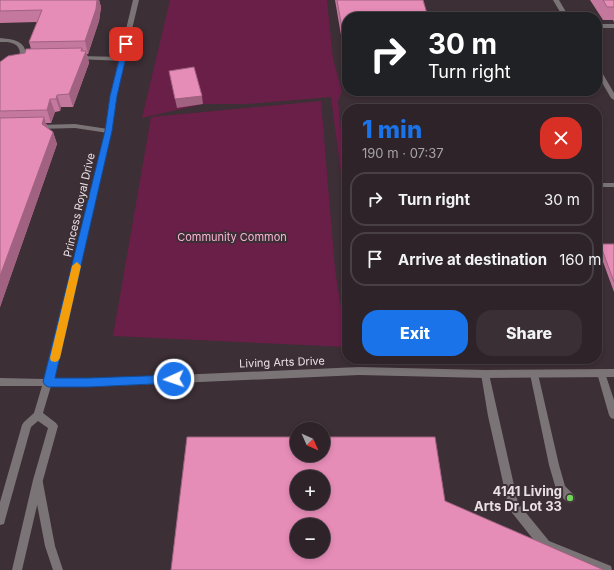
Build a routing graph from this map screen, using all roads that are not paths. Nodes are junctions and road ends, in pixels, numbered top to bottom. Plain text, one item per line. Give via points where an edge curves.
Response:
1 (136, 0) edge
2 (556, 0) edge
3 (563, 12) edge
4 (602, 26) edge
5 (614, 26) edge
6 (0, 40) edge
7 (72, 58) edge
8 (123, 59) junction
9 (0, 69) edge
10 (602, 78) edge
11 (614, 98) edge
12 (30, 127) edge
13 (108, 131) junction
14 (602, 185) edge
15 (614, 185) edge
16 (601, 373) junction
17 (614, 373) edge
18 (485, 374) junction
19 (534, 374) junction
20 (0, 382) edge
21 (48, 382) junction
22 (38, 414) junction
23 (614, 415) edge
24 (38, 480) junction
25 (570, 498) dead end
26 (0, 520) edge
27 (17, 570) edge
28 (58, 570) edge
29 (607, 570) edge

1 - 8 street, Princess Royal Drive
2 - 3 street
4 - 5 street
6 - 9 street via 14,42 23,49 23,58
7 - 8 street
8 - 13 street, Princess Royal Drive via 113,96
10 - 11 street
12 - 13 street via 75,126
13 - 21 street, Princess Royal Drive
14 - 15 street
16 - 17 street, Living Arts Drive
16 - 19 street, Living Arts Drive
16 - 23 street
18 - 19 street, Living Arts Drive
18 - 21 street, Living Arts Drive via 359,371 88,383
18 - 29 street via 513,504 545,545
19 - 25 street via 554,466 561,489
20 - 21 street, Living Arts Drive
21 - 22 street, Princess Royal Drive
22 - 24 street via 53,426
22 - 26 street, Princess Royal Drive via 27,426
24 - 27 street
24 - 28 street via 50,546

